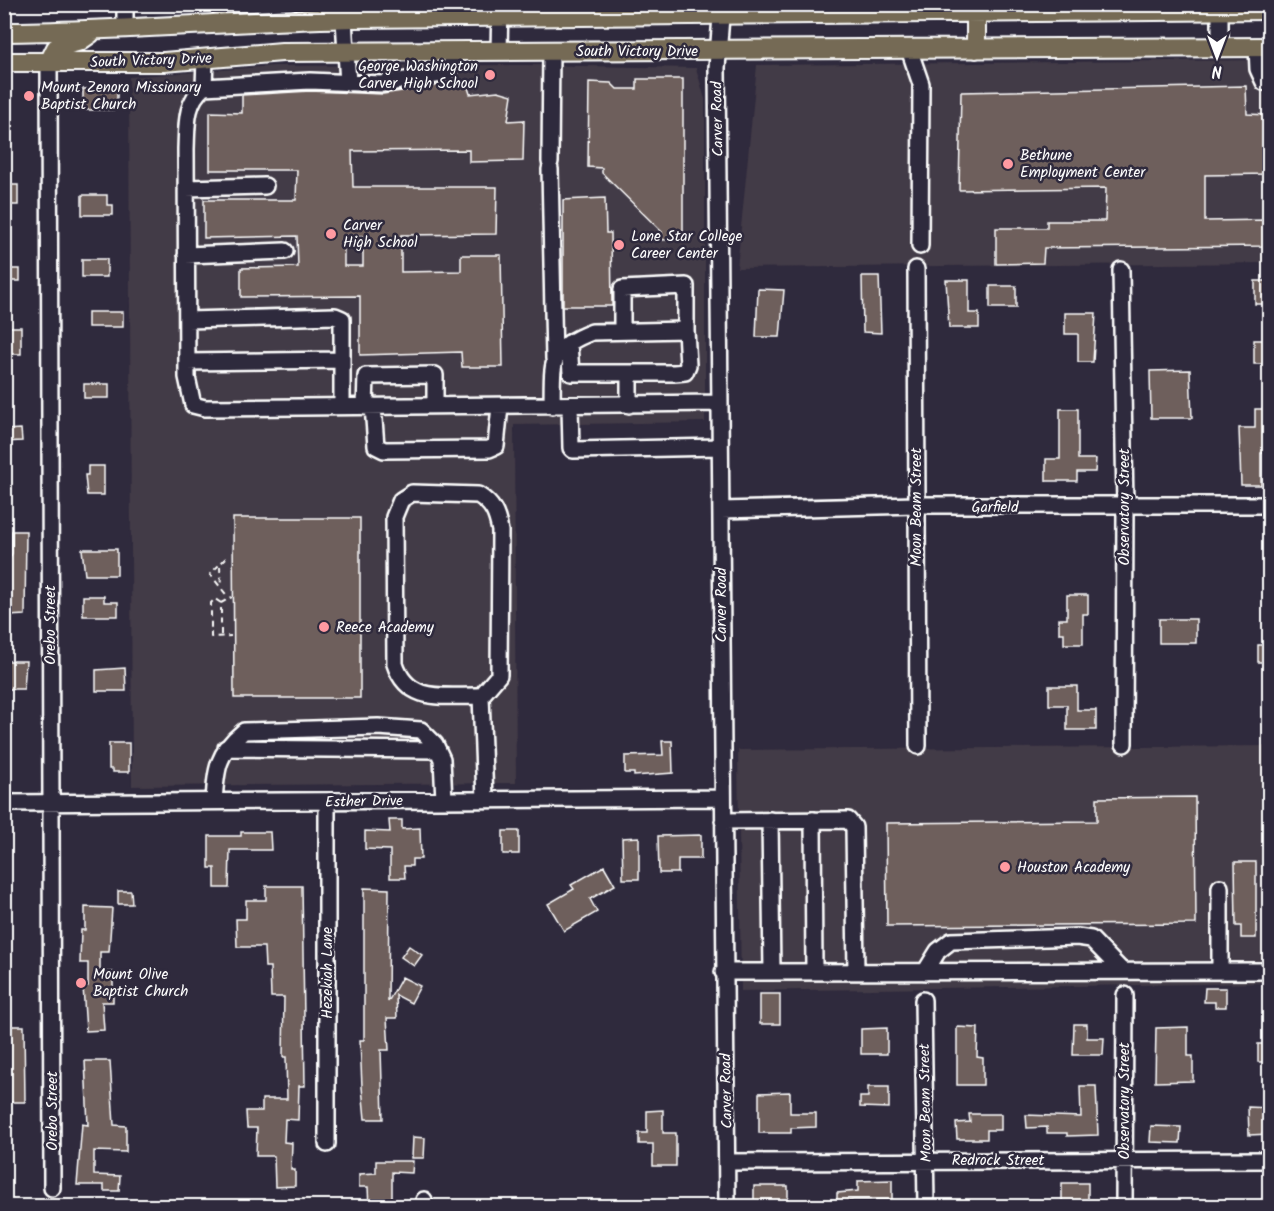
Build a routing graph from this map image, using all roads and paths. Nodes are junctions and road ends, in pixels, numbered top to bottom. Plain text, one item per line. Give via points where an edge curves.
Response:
1 (125, 4) edge
2 (1220, 7) edge
3 (722, 9) edge
4 (1269, 10) edge
5 (406, 11) edge
6 (500, 11) edge
7 (343, 12) edge
8 (976, 12) junction
9 (125, 29) junction
10 (96, 30) junction
11 (4, 32) edge
12 (1220, 47) junction
13 (1263, 47) edge
14 (976, 49) junction
15 (909, 50) junction
16 (457, 51) junction
17 (499, 51) junction
18 (551, 51) junction
19 (718, 51) junction
20 (345, 52) junction
21 (205, 58) junction
22 (4, 62) edge
23 (49, 62) junction
24 (348, 83) junction
25 (1269, 83) edge
26 (204, 87) junction
27 (266, 186) dead end
28 (186, 188) junction
29 (920, 246) dead end
30 (285, 251) dead end
31 (186, 255) junction
32 (916, 269) dead end
33 (1120, 270) dead end
34 (187, 320) junction
35 (686, 330) junction
36 (622, 331) junction
37 (569, 343) junction
38 (554, 359) junction
39 (342, 360) junction
40 (187, 362) junction
41 (629, 373) junction
42 (720, 403) junction
43 (629, 405) junction
44 (435, 406) junction
45 (500, 406) junction
46 (552, 406) junction
47 (570, 406) junction
48 (342, 407) junction
49 (369, 407) junction
50 (720, 447) junction
51 (916, 505) junction
52 (1269, 505) edge
53 (1125, 506) junction
54 (721, 510) junction
55 (226, 558) dead end
56 (220, 564) junction
57 (220, 587) junction
58 (221, 603) junction
59 (231, 636) dead end
60 (220, 637) junction
61 (481, 696) junction
62 (1124, 744) dead end
63 (918, 746) dead end
64 (226, 748) junction
65 (438, 750) junction
66 (723, 798) junction
67 (486, 799) junction
68 (444, 800) junction
69 (327, 801) junction
70 (214, 802) junction
71 (4, 803) edge
72 (50, 803) junction
73 (770, 820) junction
74 (813, 820) junction
75 (723, 821) junction
76 (1220, 887) dead end
77 (1122, 971) junction
78 (1220, 971) junction
79 (1267, 971) dead end
80 (723, 972) junction
81 (772, 972) junction
82 (814, 972) junction
83 (856, 972) junction
84 (925, 972) junction
85 (1125, 995) dead end
86 (923, 1000) dead end
87 (327, 1144) dead end
88 (927, 1160) junction
89 (1124, 1160) junction
90 (1269, 1160) edge
91 (727, 1162) junction
92 (52, 1188) dead end
93 (727, 1206) edge
94 (926, 1206) edge
95 (1124, 1206) edge

1 - 9 street
2 - 4 main road
2 - 8 main road
2 - 12 street
3 - 6 main road
3 - 8 main road
3 - 19 street, Carver Road
5 - 6 main road
5 - 7 main road
6 - 17 street
7 - 9 main road
7 - 20 street
8 - 14 main road
9 - 10 main road
10 - 11 main road
10 - 23 main road via 80,41 56,48
12 - 13 main road, South Victory Drive
12 - 14 main road, South Victory Drive
13 - 25 street via 1258,69 1264,82
14 - 15 main road, South Victory Drive
15 - 19 main road, South Victory Drive
15 - 29 street via 921,84
16 - 17 main road, South Victory Drive
16 - 20 main road, South Victory Drive
16 - 24 street via 447,73 382,84
17 - 18 main road, South Victory Drive
18 - 19 main road, South Victory Drive
18 - 38 street
19 - 42 street, Carver Road
20 - 21 main road, South Victory Drive
20 - 24 street
21 - 23 main road, South Victory Drive
21 - 26 street
22 - 23 main road, South Victory Drive
23 - 72 street, Orebo Street
24 - 26 street via 310,81
26 - 28 street via 195,94 188,111
27 - 28 street
28 - 31 street
30 - 31 street
31 - 34 street
32 - 51 street, Moon Beam Street
33 - 53 street, Observatory Street
34 - 39 street via 335,316 342,319
34 - 40 street
35 - 36 street
35 - 36 street via 686,286 622,289
35 - 41 street via 685,372
36 - 37 street via 592,332
37 - 38 street
37 - 41 street via 571,373
38 - 46 street
39 - 40 street
39 - 48 street
40 - 48 street via 193,405
41 - 43 street
42 - 43 street
42 - 50 street, Carver Road
43 - 47 street
44 - 45 street
44 - 49 street
44 - 49 street via 435,375 366,376
45 - 46 street
45 - 49 street via 496,446 489,449 384,450 376,446
46 - 47 street
47 - 50 street via 573,450
48 - 49 street
50 - 54 street, Carver Road
51 - 53 street, Garfield
51 - 54 street, Garfield
51 - 63 street, Moon Beam Street
52 - 53 street, Garfield
53 - 62 street, Observatory Street
54 - 66 street, Carver Road
55 - 56 path
56 - 57 path
56 - 57 path via 210,574
57 - 58 path via 230,597
58 - 60 path
58 - 60 path via 215,599 211,603 211,637
59 - 60 path
61 - 61 street via 499,675 500,531 496,514 478,495 412,494 401,500 394,517 395,664 399,678 408,689 420,694
61 - 67 street
64 - 65 street
64 - 65 street via 244,732 378,727 421,730
64 - 70 street via 216,768
65 - 68 street
66 - 67 street, Esther Drive
66 - 75 street, Carver Road
67 - 68 street, Esther Drive
68 - 69 street, Esther Drive
69 - 70 street, Esther Drive
69 - 87 street, Hezekiah Lane
70 - 72 street, Esther Drive
71 - 72 street, Esther Drive
72 - 92 street, Orebo Street
73 - 74 street
73 - 75 street
73 - 81 street
74 - 82 street
74 - 83 street via 848,820 855,827
75 - 80 street, Carver Road
76 - 78 street
77 - 78 street
77 - 84 street
77 - 84 street via 1091,939 1077,937 951,941 938,951
78 - 79 street
80 - 81 street
80 - 91 street, Carver Road
81 - 82 street
82 - 83 street
83 - 84 street
85 - 89 street, Observatory Street
86 - 88 street, Moon Beam Street
88 - 89 street, Redrock Street
88 - 91 street, Redrock Street
88 - 94 street, Moon Beam Street
89 - 90 street, Redrock Street
89 - 95 street, Observatory Street
91 - 93 street, Carver Road

